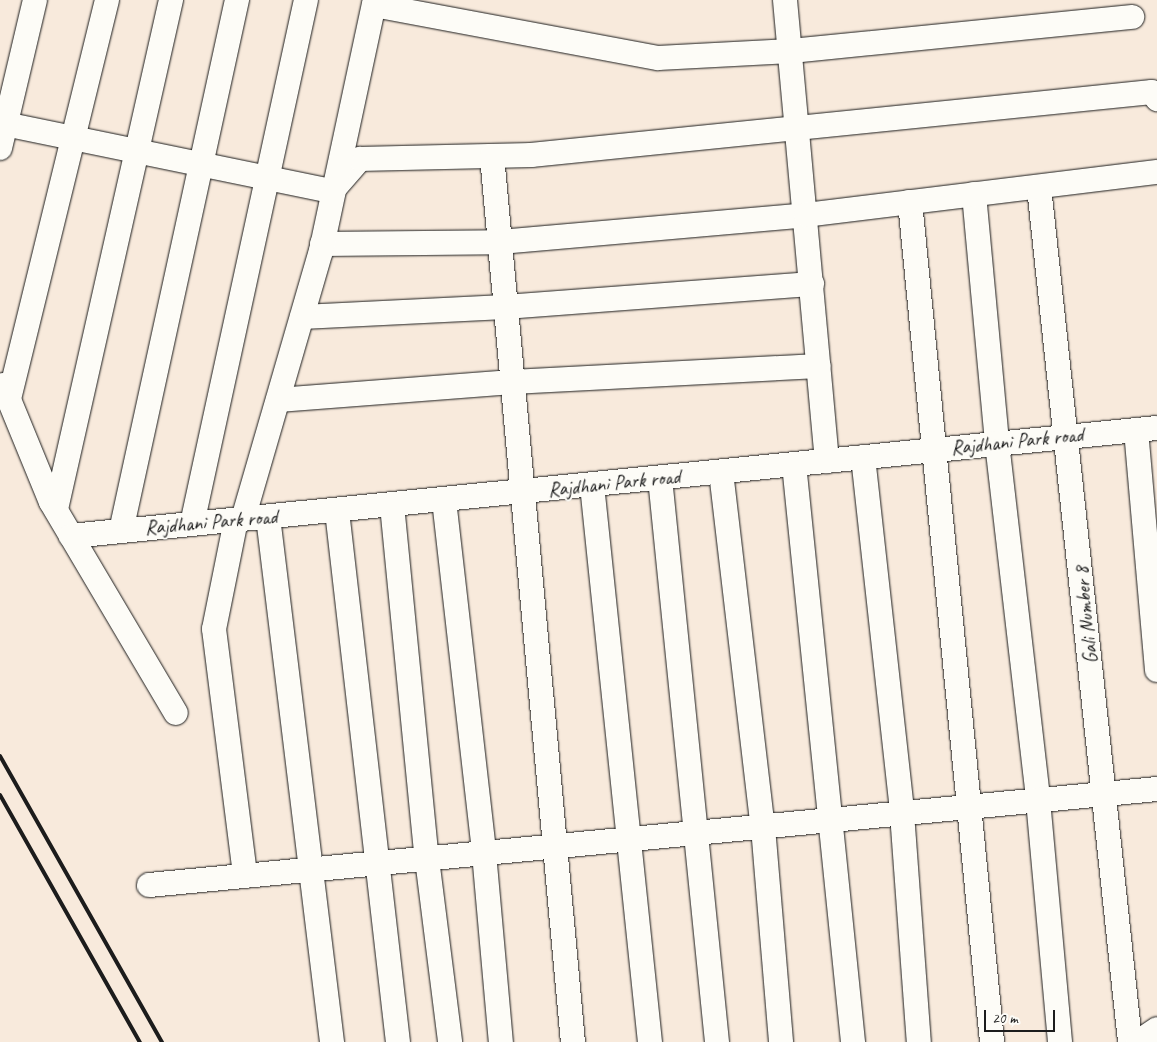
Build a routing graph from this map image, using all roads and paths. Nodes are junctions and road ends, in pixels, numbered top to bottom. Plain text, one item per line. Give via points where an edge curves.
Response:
1 (35, 0) edge
2 (107, 0) edge
3 (171, 0) edge
4 (236, 0) edge
5 (306, 0) edge
6 (785, 0) edge
7 (374, 2) edge
8 (1132, 17) dead end
9 (791, 51) junction
10 (1157, 99) edge
11 (3, 124) edge
12 (798, 130) junction
13 (75, 138) junction
14 (0, 148) edge
15 (135, 151) junction
16 (492, 156) junction
17 (201, 164) junction
18 (1157, 172) edge
19 (266, 178) junction
20 (1039, 187) junction
21 (332, 192) junction
22 (974, 194) junction
23 (910, 202) junction
24 (806, 215) junction
25 (500, 242) junction
26 (322, 244) junction
27 (812, 284) junction
28 (505, 307) junction
29 (302, 317) junction
30 (819, 366) junction
31 (0, 376) edge
32 (512, 382) junction
33 (9, 399) junction
34 (278, 400) junction
35 (1146, 429) edge
36 (1066, 436) junction
37 (997, 443) junction
38 (935, 450) junction
39 (863, 457) junction
40 (828, 461) junction
41 (794, 464) junction
42 (721, 472) junction
43 (660, 478) junction
44 (592, 485) junction
45 (521, 492) junction
46 (444, 500) junction
47 (392, 505) junction
48 (56, 509) junction
49 (337, 510) junction
50 (268, 517) junction
51 (239, 520) junction
52 (192, 524) junction
53 (121, 531) junction
54 (71, 536) junction
55 (1157, 670) edge
56 (176, 714) dead end
57 (1157, 789) edge
58 (1106, 794) junction
59 (1038, 800) junction
60 (971, 807) junction
61 (902, 813) junction
62 (832, 820) junction
63 (763, 826) junction
64 (696, 833) junction
65 (626, 840) junction
66 (557, 846) junction
67 (484, 853) junction
68 (426, 859) junction
69 (376, 864) junction
70 (311, 870) junction
71 (245, 876) junction
72 (149, 885) dead end
73 (1157, 1029) edge
74 (332, 1042) edge
75 (398, 1042) edge
76 (450, 1042) edge
77 (502, 1042) edge
78 (573, 1042) edge
79 (650, 1042) edge
80 (717, 1042) edge
81 (782, 1042) edge
82 (854, 1042) edge
83 (919, 1042) edge
84 (992, 1042) edge
85 (1060, 1042) edge
86 (1130, 1042) edge
87 (1138, 1042) edge

1 - 11 street
2 - 13 street
3 - 15 street
4 - 17 street
5 - 19 street
6 - 9 street
7 - 9 street via 658,58
7 - 21 street
8 - 9 street
9 - 12 street
10 - 12 street via 1152,92
11 - 13 street
11 - 14 street
12 - 16 street
12 - 24 street
13 - 15 street
13 - 33 street
15 - 17 street
15 - 48 street
16 - 21 street via 360,160
16 - 25 street
17 - 19 street
17 - 53 street
18 - 20 street
19 - 21 street
19 - 52 street
20 - 22 street
20 - 36 street, Gali Number 8
21 - 26 street
22 - 23 street
22 - 37 street
23 - 24 street
23 - 38 street
24 - 25 street
24 - 27 street
25 - 26 street
25 - 28 street
26 - 29 street
27 - 28 street
27 - 30 street
28 - 29 street
28 - 32 street
29 - 34 street
30 - 32 street
30 - 40 street
31 - 33 street
32 - 34 street
32 - 45 street
33 - 48 street
34 - 51 street
35 - 36 street, Rajdhani Park road
35 - 55 street
36 - 37 street, Rajdhani Park road
36 - 58 street, Gali Number 8
37 - 38 street, Rajdhani Park road
37 - 59 street
38 - 39 street, Rajdhani Park road
38 - 60 street
39 - 40 street, Rajdhani Park road
39 - 61 street
40 - 41 street, Rajdhani Park road
41 - 42 street, Rajdhani Park road
41 - 62 street
42 - 43 street, Rajdhani Park road
42 - 63 street
43 - 44 street, Rajdhani Park road
43 - 64 street
44 - 45 street, Rajdhani Park road
44 - 65 street
45 - 46 street, Rajdhani Park road
45 - 66 street
46 - 47 street, Rajdhani Park road
46 - 67 street
47 - 49 street, Rajdhani Park road
47 - 68 street
48 - 54 street
49 - 50 street, Rajdhani Park road
49 - 69 street
50 - 51 street, Rajdhani Park road
50 - 70 street
51 - 52 street, Rajdhani Park road
51 - 71 street via 214,629
52 - 53 street, Rajdhani Park road
53 - 54 street, Rajdhani Park road
54 - 56 street
57 - 58 street
58 - 59 street
58 - 86 street, Gali Number 8
59 - 60 street
59 - 85 street
60 - 61 street
60 - 84 street
61 - 62 street
61 - 83 street
62 - 63 street
62 - 82 street
63 - 64 street
63 - 81 street
64 - 65 street
64 - 80 street
65 - 66 street
65 - 79 street
66 - 67 street
66 - 78 street
67 - 68 street
67 - 77 street
68 - 69 street
68 - 76 street
69 - 70 street
69 - 75 street
70 - 71 street
70 - 74 street
71 - 72 street
73 - 87 street

